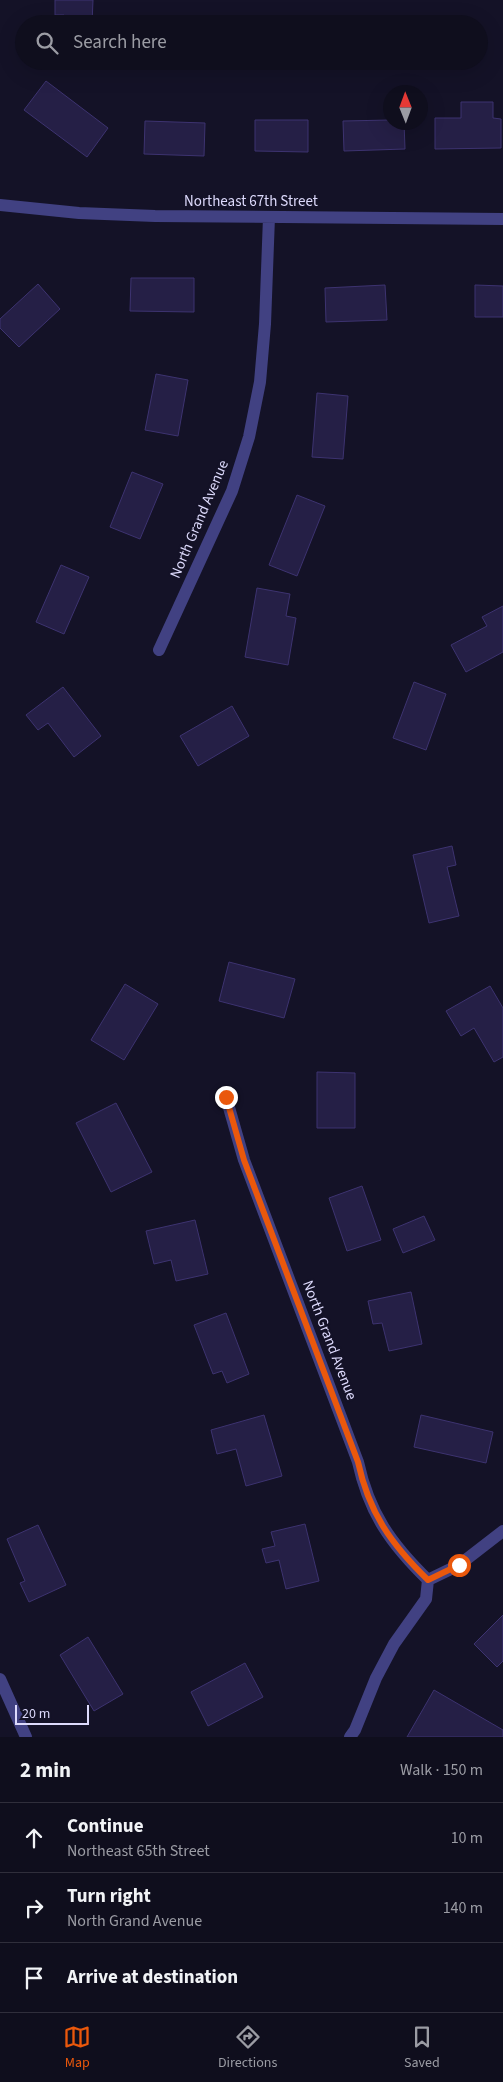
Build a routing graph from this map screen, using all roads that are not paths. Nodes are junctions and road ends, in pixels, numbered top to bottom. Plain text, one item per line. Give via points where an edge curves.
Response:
1 (0, 205) edge
2 (269, 217) junction
3 (503, 219) edge
4 (159, 650) dead end
5 (226, 1097) dead end
6 (503, 1531) edge
7 (428, 1580) junction
8 (0, 1680) edge
9 (26, 1737) edge
10 (350, 1737) edge

1 - 2 street, Northeast 67th Street via 146,216
2 - 3 street, Northeast 67th Street
2 - 4 street, North Grand Avenue via 260,382 249,437 232,491
5 - 7 street, North Grand Avenue via 244,1160 368,1496 382,1527
6 - 7 street via 459,1565
7 - 10 street via 426,1599 394,1644
8 - 9 street

